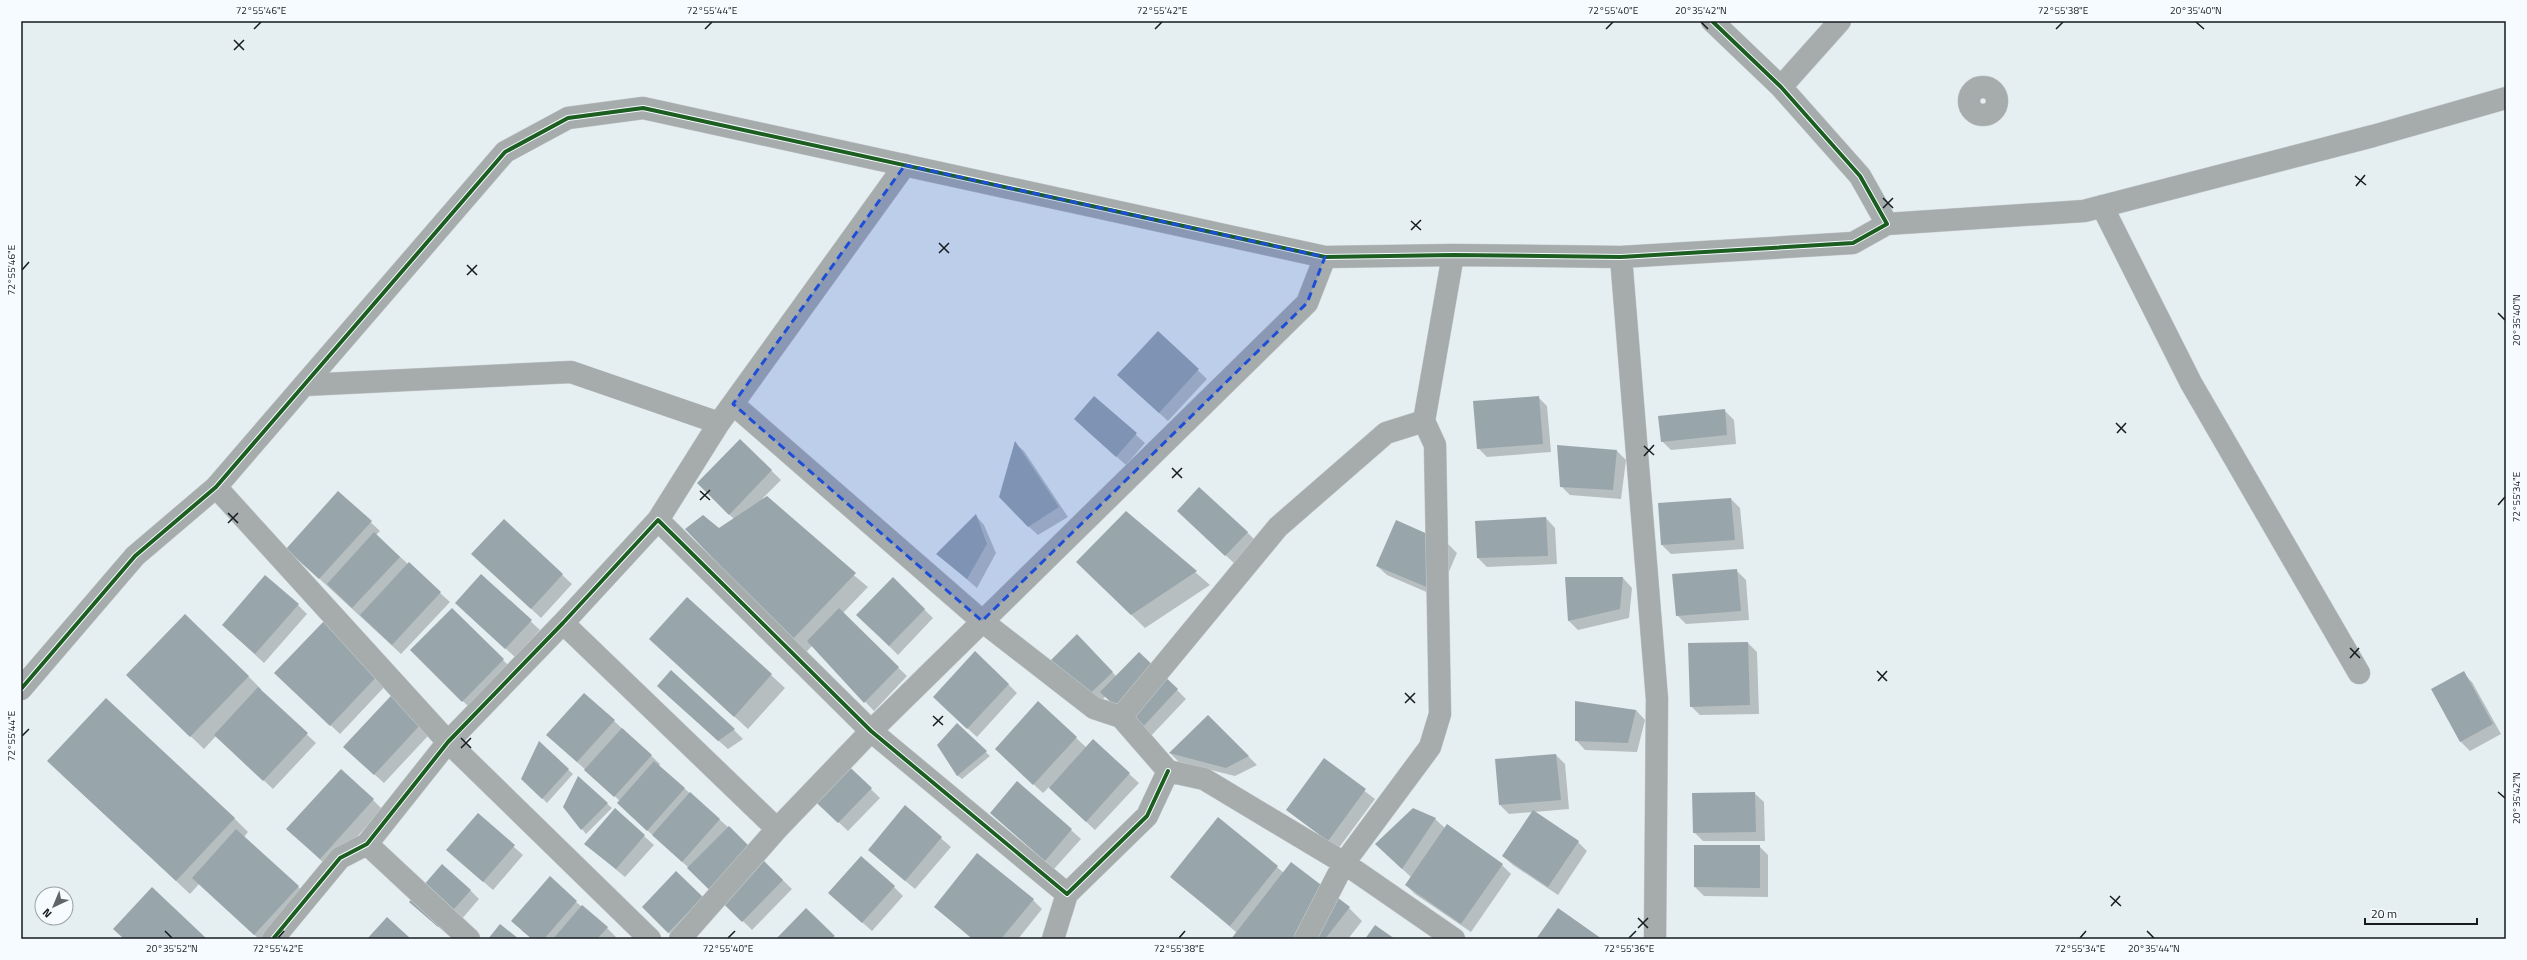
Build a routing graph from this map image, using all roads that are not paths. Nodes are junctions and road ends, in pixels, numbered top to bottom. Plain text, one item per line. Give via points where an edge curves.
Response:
1 (1712, 21) edge
2 (1840, 21) edge
3 (1781, 87) junction
4 (2506, 98) edge
5 (905, 165) junction
6 (2102, 206) junction
7 (1887, 224) junction
8 (1453, 255) junction
9 (1325, 257) junction
10 (1621, 257) junction
11 (304, 385) junction
12 (733, 404) junction
13 (1424, 421) junction
14 (719, 423) junction
15 (216, 487) junction
16 (658, 520) junction
17 (982, 621) junction
18 (563, 623) junction
19 (2360, 673) dead end
20 (21, 689) edge
21 (1121, 717) junction
22 (871, 731) junction
23 (448, 742) junction
24 (1168, 771) junction
25 (777, 830) junction
26 (367, 844) junction
27 (1344, 863) junction
28 (1067, 894) junction
29 (273, 939) edge
30 (469, 939) edge
31 (650, 939) edge
32 (680, 939) edge
33 (1053, 939) edge
34 (1305, 939) edge
35 (1454, 939) edge
36 (1655, 939) edge

1 - 3 street
2 - 3 street
3 - 7 street via 1860,176
4 - 6 street via 2373,136
5 - 9 street
5 - 11 street via 643,108 568,118 504,152
5 - 12 street
6 - 7 street via 2084,211
6 - 19 street via 2191,383
7 - 10 street via 1853,243
8 - 9 street
8 - 10 street
8 - 13 street
9 - 17 street via 1307,303
10 - 36 street via 1657,699
11 - 14 street via 571,372
11 - 15 street
12 - 14 street
12 - 17 street
13 - 21 street via 1386,433 1278,527
13 - 27 street via 1435,445 1440,714 1430,747
14 - 16 street
15 - 20 street via 135,556
15 - 23 street
16 - 18 street
16 - 22 street
17 - 21 street via 1094,708
17 - 22 street
18 - 23 street
18 - 25 street
21 - 24 street
22 - 25 street
22 - 28 street
23 - 26 street
23 - 31 street
24 - 27 street via 1204,779
24 - 28 street via 1147,816
25 - 32 street
26 - 29 street via 340,858
26 - 30 street
27 - 34 street
27 - 35 street
28 - 33 street

